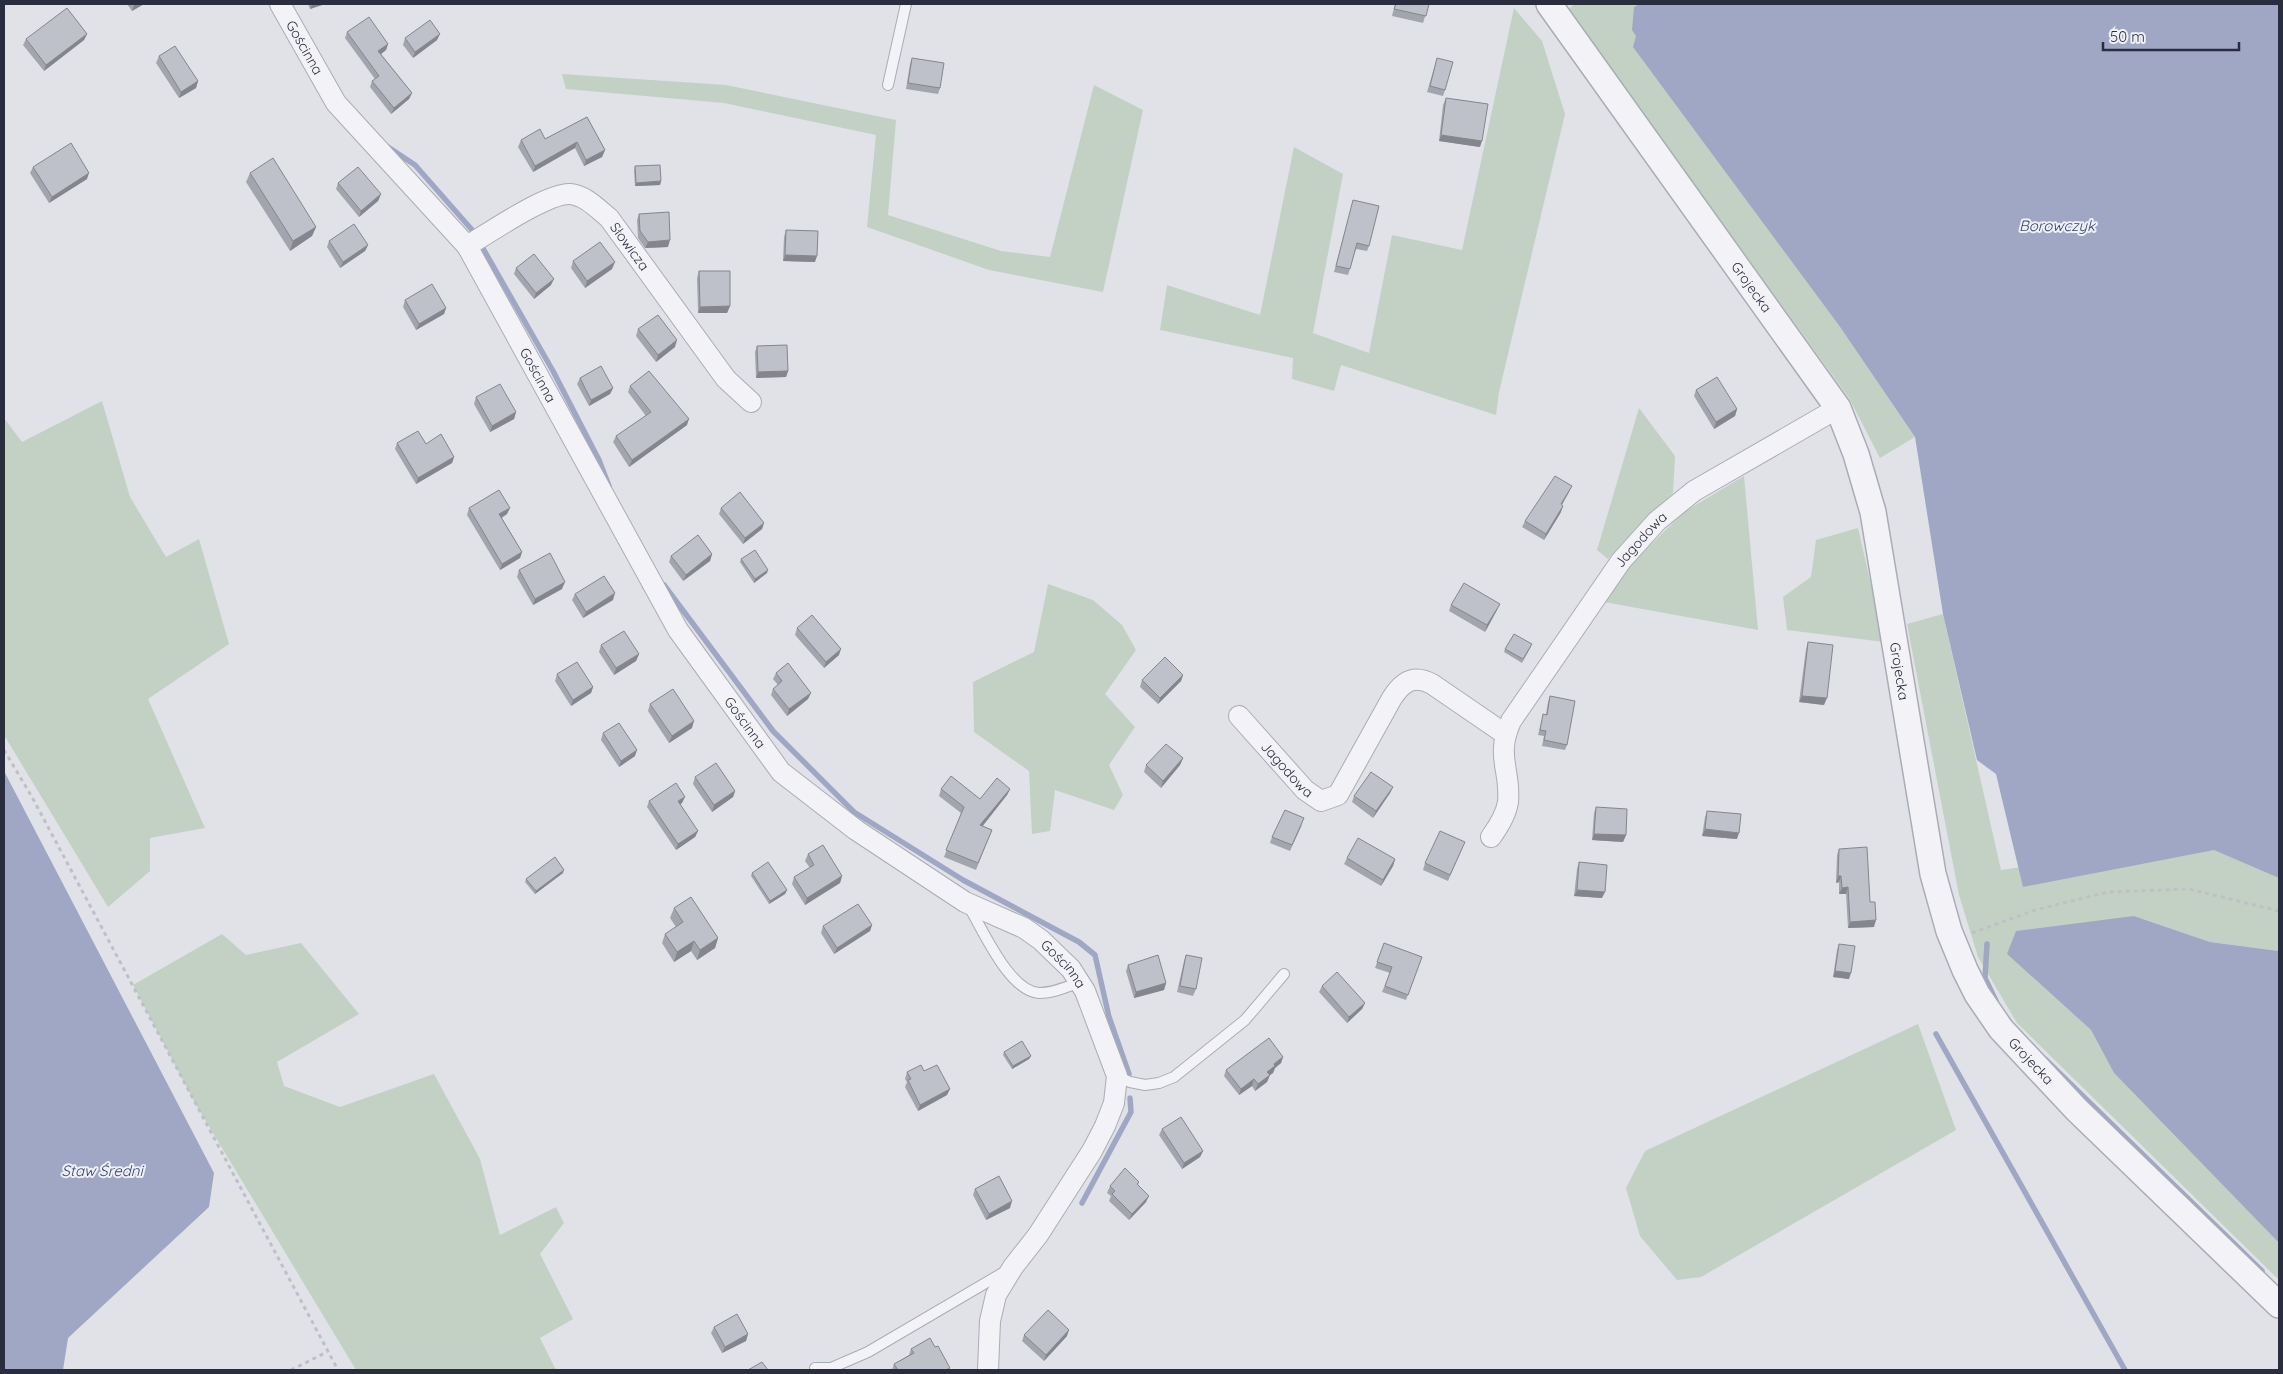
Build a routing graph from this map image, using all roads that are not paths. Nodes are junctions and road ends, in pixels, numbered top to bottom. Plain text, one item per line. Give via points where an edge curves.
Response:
1 (280, 4) edge
2 (906, 4) edge
3 (1549, 4) edge
4 (888, 85) dead end
5 (467, 246) junction
6 (751, 402) dead end
7 (1838, 408) junction
8 (1239, 716) dead end
9 (1505, 734) junction
10 (1491, 837) dead end
11 (965, 902) junction
12 (1284, 974) dead end
13 (1080, 982) junction
14 (1117, 1076) junction
15 (1013, 1267) junction
16 (2279, 1305) edge
17 (815, 1368) dead end
18 (988, 1370) edge

1 - 5 street, Gościnna via 336,103
2 - 4 lane
3 - 7 street, Grojecka
5 - 6 street, Słowicza via 542,201 570,194 590,201 609,218 726,379
5 - 11 street, Gościnna via 678,630 781,772 856,830
7 - 9 street, Jagodowa via 1694,490 1657,521 1621,561 1519,706
7 - 16 street, Grojecka via 1873,512 1933,874 1952,940 1977,994 2016,1047 2077,1110
8 - 9 street, Jagodowa via 1305,790 1321,800 1338,795 1395,693 1408,681 1418,679 1432,684
9 - 10 street, Jagodowa via 1502,757 1508,802 1502,821
11 - 13 street, Gościnna via 1032,934 1061,958
11 - 13 lane via 1017,983 1038,993
12 - 14 lane via 1246,1020 1174,1077 1145,1085
13 - 14 street, Gościnna
14 - 15 street, Gościnna via 1114,1103 1100,1135 1046,1223
15 - 17 lane via 868,1352 831,1368
15 - 18 street, Gościnna via 993,1303 988,1336

